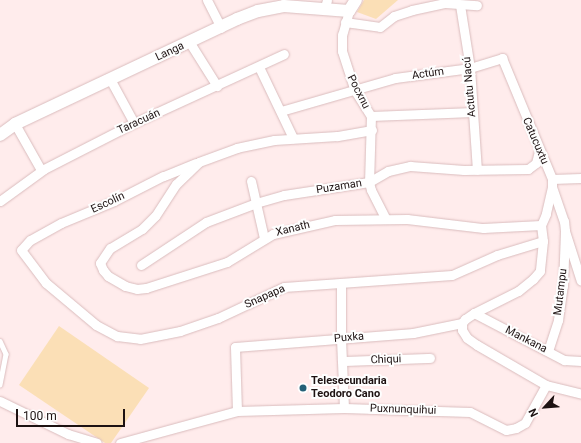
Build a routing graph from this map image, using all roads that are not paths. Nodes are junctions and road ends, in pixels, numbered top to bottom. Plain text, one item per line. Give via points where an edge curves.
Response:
1 (207, 0) edge
2 (356, 0) edge
3 (326, 5) edge
4 (460, 5) junction
5 (476, 5) dead end
6 (347, 17) junction
7 (221, 28) junction
8 (190, 42) junction
9 (284, 54) dead end
10 (502, 58) joint
11 (259, 67) junction
12 (470, 68) junction
13 (110, 79) junction
14 (216, 86) junction
15 (354, 89) junction
16 (281, 111) junction
17 (473, 112) junction
18 (371, 116) junction
19 (134, 123) junction
20 (15, 124) junction
21 (372, 130) junction
22 (0, 135) edge
23 (293, 138) junction
24 (539, 151) junction
25 (199, 162) junction
26 (41, 170) junction
27 (477, 170) junction
28 (581, 178) edge
29 (251, 181) dead end
30 (370, 182) junction
31 (552, 183) junction
32 (0, 201) edge
33 (256, 203) junction
34 (385, 218) junction
35 (541, 225) junction
36 (565, 231) junction
37 (264, 238) junction
38 (543, 241) junction
39 (21, 250) joint
40 (141, 265) dead end
41 (581, 281) edge
42 (341, 283) junction
43 (474, 313) junction
44 (462, 323) junction
45 (341, 339) junction
46 (0, 341) edge
47 (548, 351) junction
48 (430, 358) dead end
49 (342, 361) junction
50 (581, 361) edge
51 (0, 384) edge
52 (546, 385) junction
53 (581, 394) edge
54 (0, 401) edge
55 (344, 408) junction
56 (234, 411) junction
57 (96, 443) edge
58 (120, 443) edge

1 - 7 street
2 - 6 street
3 - 6 street, Langa
3 - 7 street, Langa via 273,7 237,19
4 - 5 street
4 - 6 street via 445,3 412,10 394,16 380,27
4 - 12 street, Actutu Nacú
6 - 15 street, Pocxnu via 342,35 342,51
7 - 8 street, Langa
8 - 13 street, Langa
8 - 14 street
9 - 11 street, Taracuán
10 - 12 street, Actúm
10 - 24 street, Catucuxtu
11 - 14 street, Taracuán
11 - 16 street
12 - 15 street, Actúm via 395,78
12 - 17 street, Actutu Nacú
13 - 19 street
13 - 20 street, Langa
14 - 19 street, Taracuán
15 - 16 street
15 - 18 street, Pocxnu
16 - 23 street
17 - 18 street
17 - 27 street, Actutu Nacú
18 - 21 street, Pocxnu
19 - 26 street, Taracuán
20 - 22 street, Langa
20 - 26 street
21 - 23 street, Xanath via 337,136
21 - 30 street, Pocxnu
23 - 25 street, Xanath via 238,148
24 - 27 street, Puzaman via 536,163 528,170
24 - 31 street, Catucuxtu
25 - 37 street, Xanath via 176,184 155,216 142,229 110,248 100,263 108,276 125,286 146,288 228,262
25 - 39 street, Escolín via 61,223 30,240
26 - 32 street, Taracuán
27 - 30 street, Puzaman via 410,166 388,170
28 - 31 street
29 - 33 street
30 - 33 street, Puzaman via 284,195
30 - 34 street, Pocxnu via 371,190
31 - 35 street via 546,214
31 - 36 street, Mutampu
33 - 37 street
33 - 40 street, Puzaman via 206,222
34 - 35 street, Xanath via 483,228
34 - 37 street, Xanath via 335,220 301,226
35 - 38 street
36 - 41 street, Mutampu
36 - 47 street, Mutampu via 563,286 558,320
38 - 42 street, Snapapa via 497,254 452,275
38 - 43 street via 540,271 533,279 518,291
39 - 42 street, Snapapa via 46,284 96,325 117,336 140,339 180,331 218,318 284,286
42 - 45 street
43 - 44 street
43 - 47 street, Mankana
44 - 45 street, Puxka via 413,333
44 - 52 street via 462,330 467,338
45 - 49 street
45 - 56 street, Puxka via 236,347
46 - 51 lane via 6,354
47 - 50 street, Mankana via 564,360
48 - 49 street, Chiqui
49 - 55 street
52 - 53 street
52 - 55 street, Puxnunquihui via 526,423 506,430 470,412
54 - 57 street via 68,434
55 - 56 street, Puxnunquihui
56 - 58 street, Puxnunquihui

